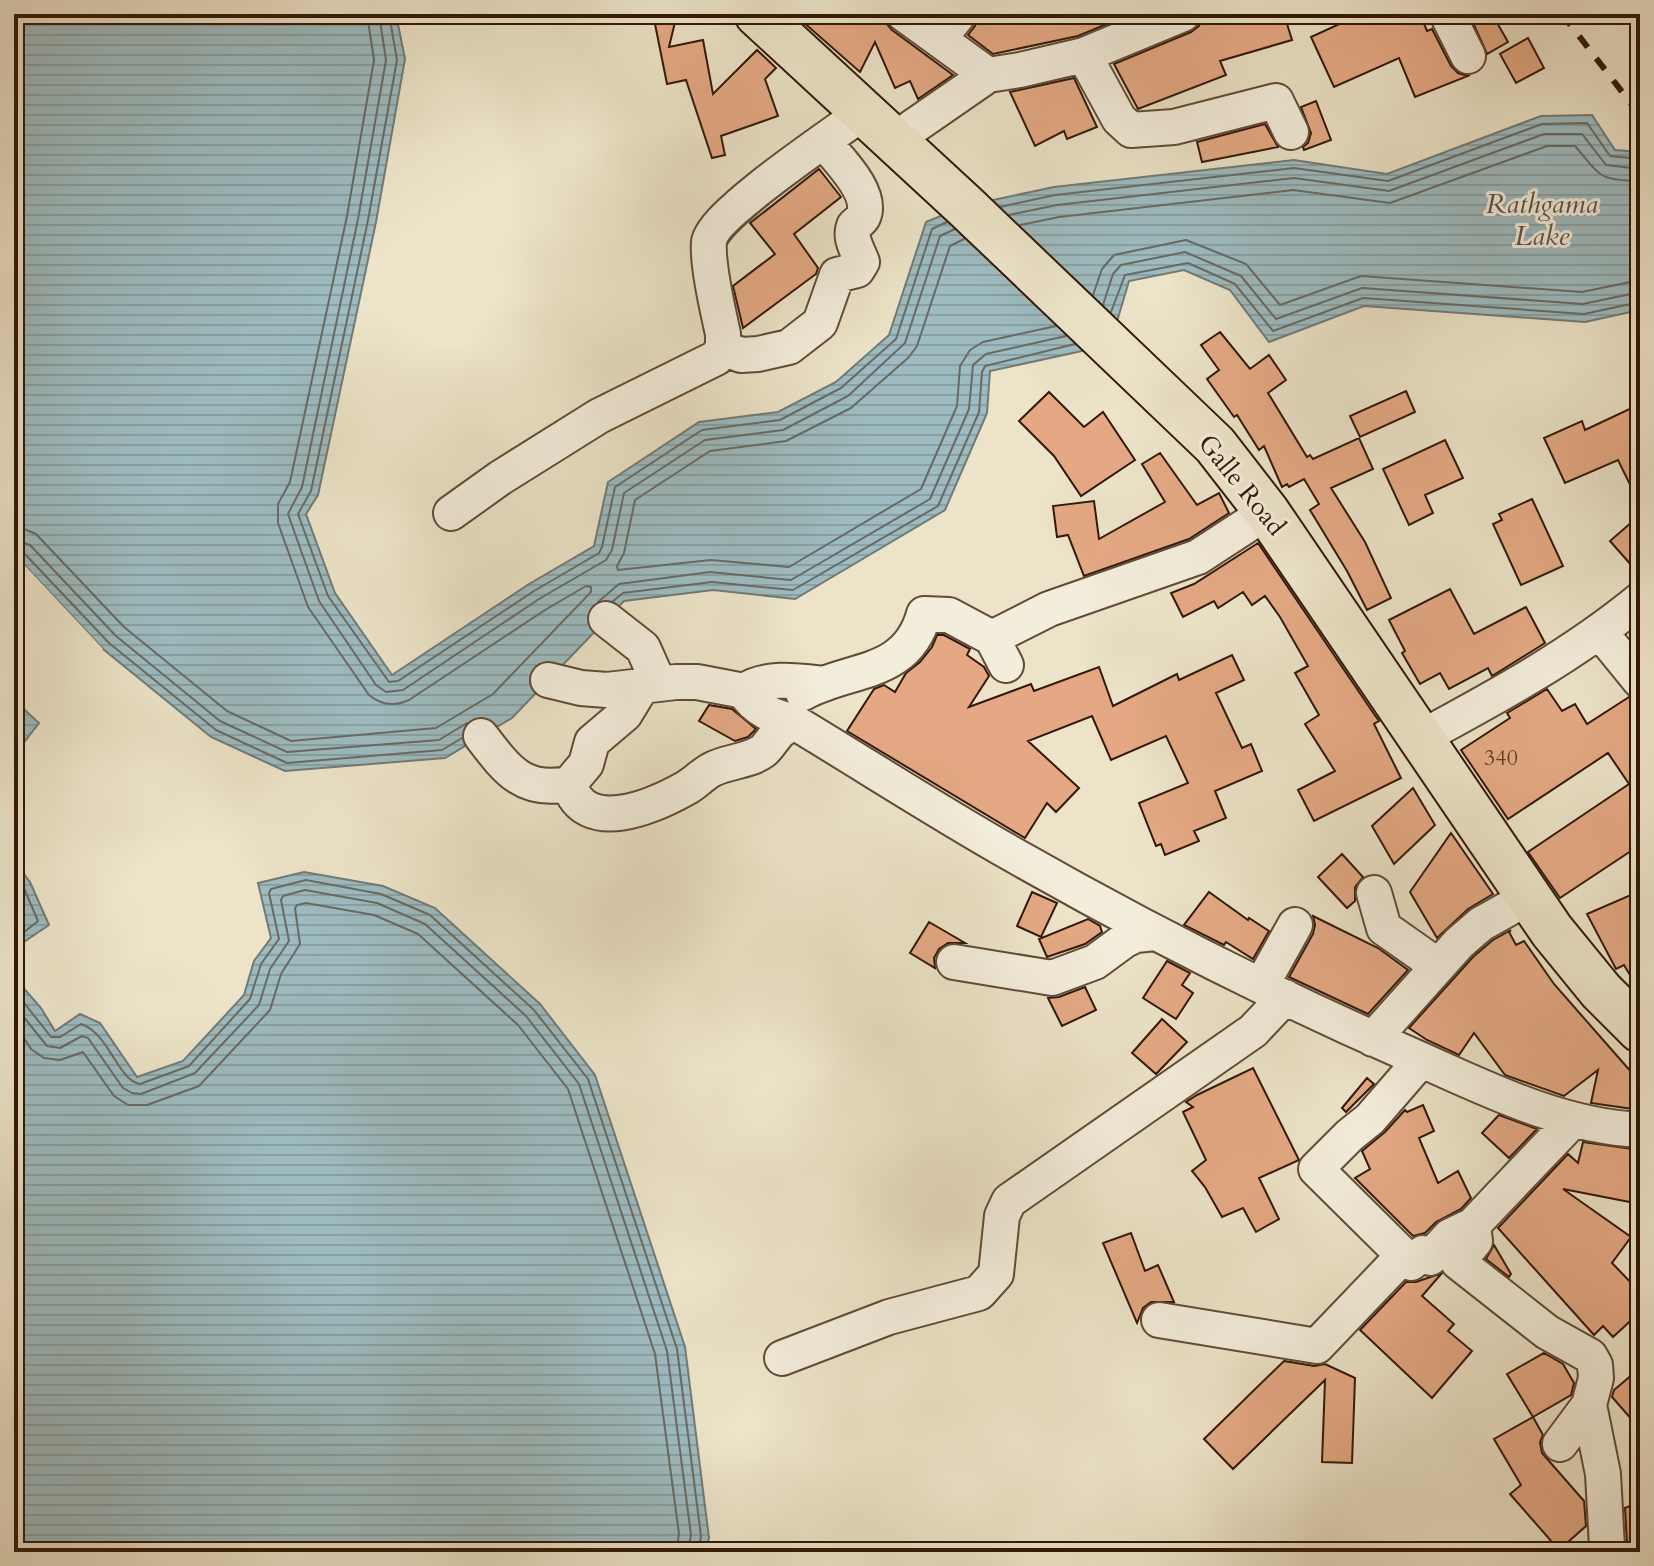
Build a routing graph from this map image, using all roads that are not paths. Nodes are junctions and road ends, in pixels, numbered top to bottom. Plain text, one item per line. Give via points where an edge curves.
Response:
1 (904, 14) edge
2 (1183, 14) edge
3 (1447, 14) edge
4 (767, 17) edge
5 (949, 26) edge
6 (1084, 55) junction
7 (1468, 56) dead end
8 (988, 75) junction
9 (879, 126) junction
10 (1291, 132) dead end
11 (824, 142) junction
12 (723, 348) junction
13 (1267, 512) junction
14 (451, 513) dead end
15 (1640, 600) edge
16 (606, 619) dead end
17 (1600, 632) junction
18 (548, 680) dead end
19 (1640, 681) edge
20 (824, 684) junction
21 (650, 685) junction
22 (744, 691) junction
23 (794, 722) junction
24 (481, 736) dead end
25 (1422, 737) junction
26 (569, 784) junction
27 (1374, 893) dead end
28 (1529, 897) junction
29 (1295, 925) dead end
30 (1155, 933) junction
31 (954, 962) dead end
32 (1438, 966) junction
33 (1273, 991) junction
34 (1640, 1030) edge
35 (1373, 1039) junction
36 (1421, 1060) junction
37 (1573, 1120) junction
38 (1640, 1130) edge
39 (1473, 1225) junction
40 (1404, 1255) junction
41 (1159, 1320) dead end
42 (782, 1358) dead end
43 (1589, 1405) junction
44 (1560, 1444) dead end
45 (1599, 1543) edge

1 - 5 street
2 - 6 street
3 - 7 street
4 - 9 highway, Galle Road
5 - 8 street
6 - 8 street
6 - 10 street via 1119,119 1131,130 1174,127 1276,101
8 - 9 street
9 - 11 street
9 - 13 highway, Galle Road via 1215,445
11 - 12 street via 716,226 709,241
11 - 12 street via 855,178 864,201 863,217 852,237 862,262 857,270 837,275 820,323 789,347 741,355
12 - 14 street via 716,358 599,416
13 - 20 street via 1198,557 1049,609 999,651 949,615 924,614 911,644 896,658
13 - 25 highway, Galle Road
15 - 17 street
16 - 21 street via 643,648
17 - 19 street
17 - 25 street via 1520,684
18 - 21 street via 607,690
20 - 22 street via 769,682
20 - 23 street via 802,694 792,710
21 - 22 street via 697,682
21 - 26 street via 592,742 586,764
22 - 23 street via 766,713
23 - 26 street via 764,751 727,763 636,809 595,813
23 - 30 street via 1009,853
24 - 26 street via 522,780 535,786
25 - 28 highway, Galle Road
27 - 32 street via 1384,928
28 - 32 street via 1481,924
28 - 34 highway, Galle Road via 1601,991
29 - 33 street
30 - 31 street via 1136,935 1095,962 1052,978
30 - 33 street
32 - 35 street
33 - 35 street
33 - 42 street via 1253,1031 1009,1201 1002,1216 996,1274 979,1293 889,1317
35 - 36 street
36 - 37 street
36 - 40 street via 1370,1119 1316,1169
37 - 38 street
37 - 39 street
39 - 40 street via 1450,1236 1430,1258 1423,1253 1411,1263
39 - 43 street via 1475,1241 1458,1262 1547,1332 1590,1356 1596,1378
40 - 41 street via 1317,1346
43 - 44 street
43 - 45 street via 1603,1474

